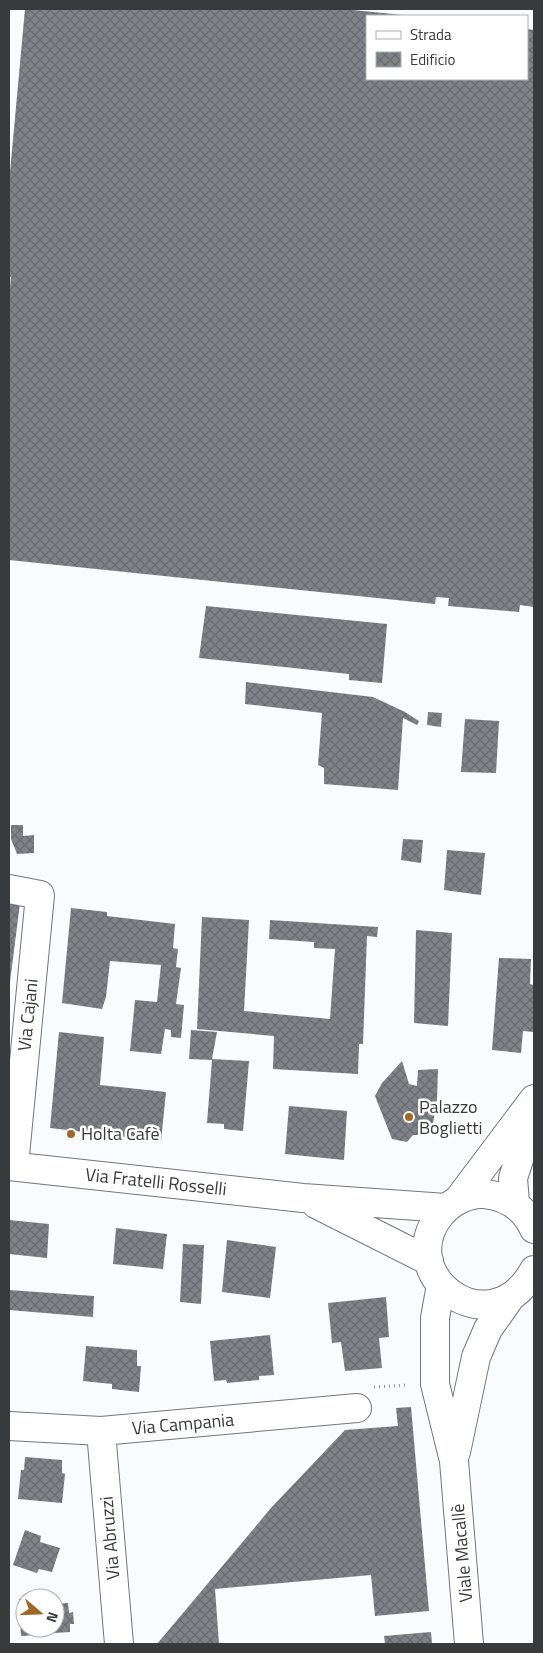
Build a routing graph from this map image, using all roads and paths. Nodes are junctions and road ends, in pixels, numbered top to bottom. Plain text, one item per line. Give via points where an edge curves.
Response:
1 (9, 889) edge
2 (534, 1099) edge
3 (534, 1123) edge
4 (11, 1166) edge
5 (303, 1198) junction
6 (452, 1204) junction
7 (528, 1217) edge
8 (429, 1261) junction
9 (526, 1283) edge
10 (441, 1285) junction
11 (435, 1384) junction
12 (356, 1408) joint
13 (9, 1426) edge
14 (101, 1431) junction
15 (454, 1461) junction
16 (119, 1644) edge
17 (469, 1644) edge

1 - 4 street, Via Cajani via 40,895
2 - 6 street
3 - 7 street via 513,1178
4 - 5 street, Via Fratelli Rosselli
5 - 6 street, Via Fratelli Rosselli
5 - 8 street, Via Fratelli Rosselli
6 - 7 street, Via Fratelli Rosselli via 477,1194 497,1195
6 - 8 street via 437,1219 430,1232
8 - 10 street
9 - 10 street via 498,1303 485,1305 461,1300
9 - 15 street, Viale Macallè via 488,1329 476,1357
10 - 11 street, Viale Macallè via 435,1318
11 - 12 path via 354,1388
11 - 15 street, Viale Macallè
12 - 14 street, Via Campania
13 - 14 street, Via Campania
14 - 16 street, Via Abruzzi
15 - 17 street, Viale Macallè

